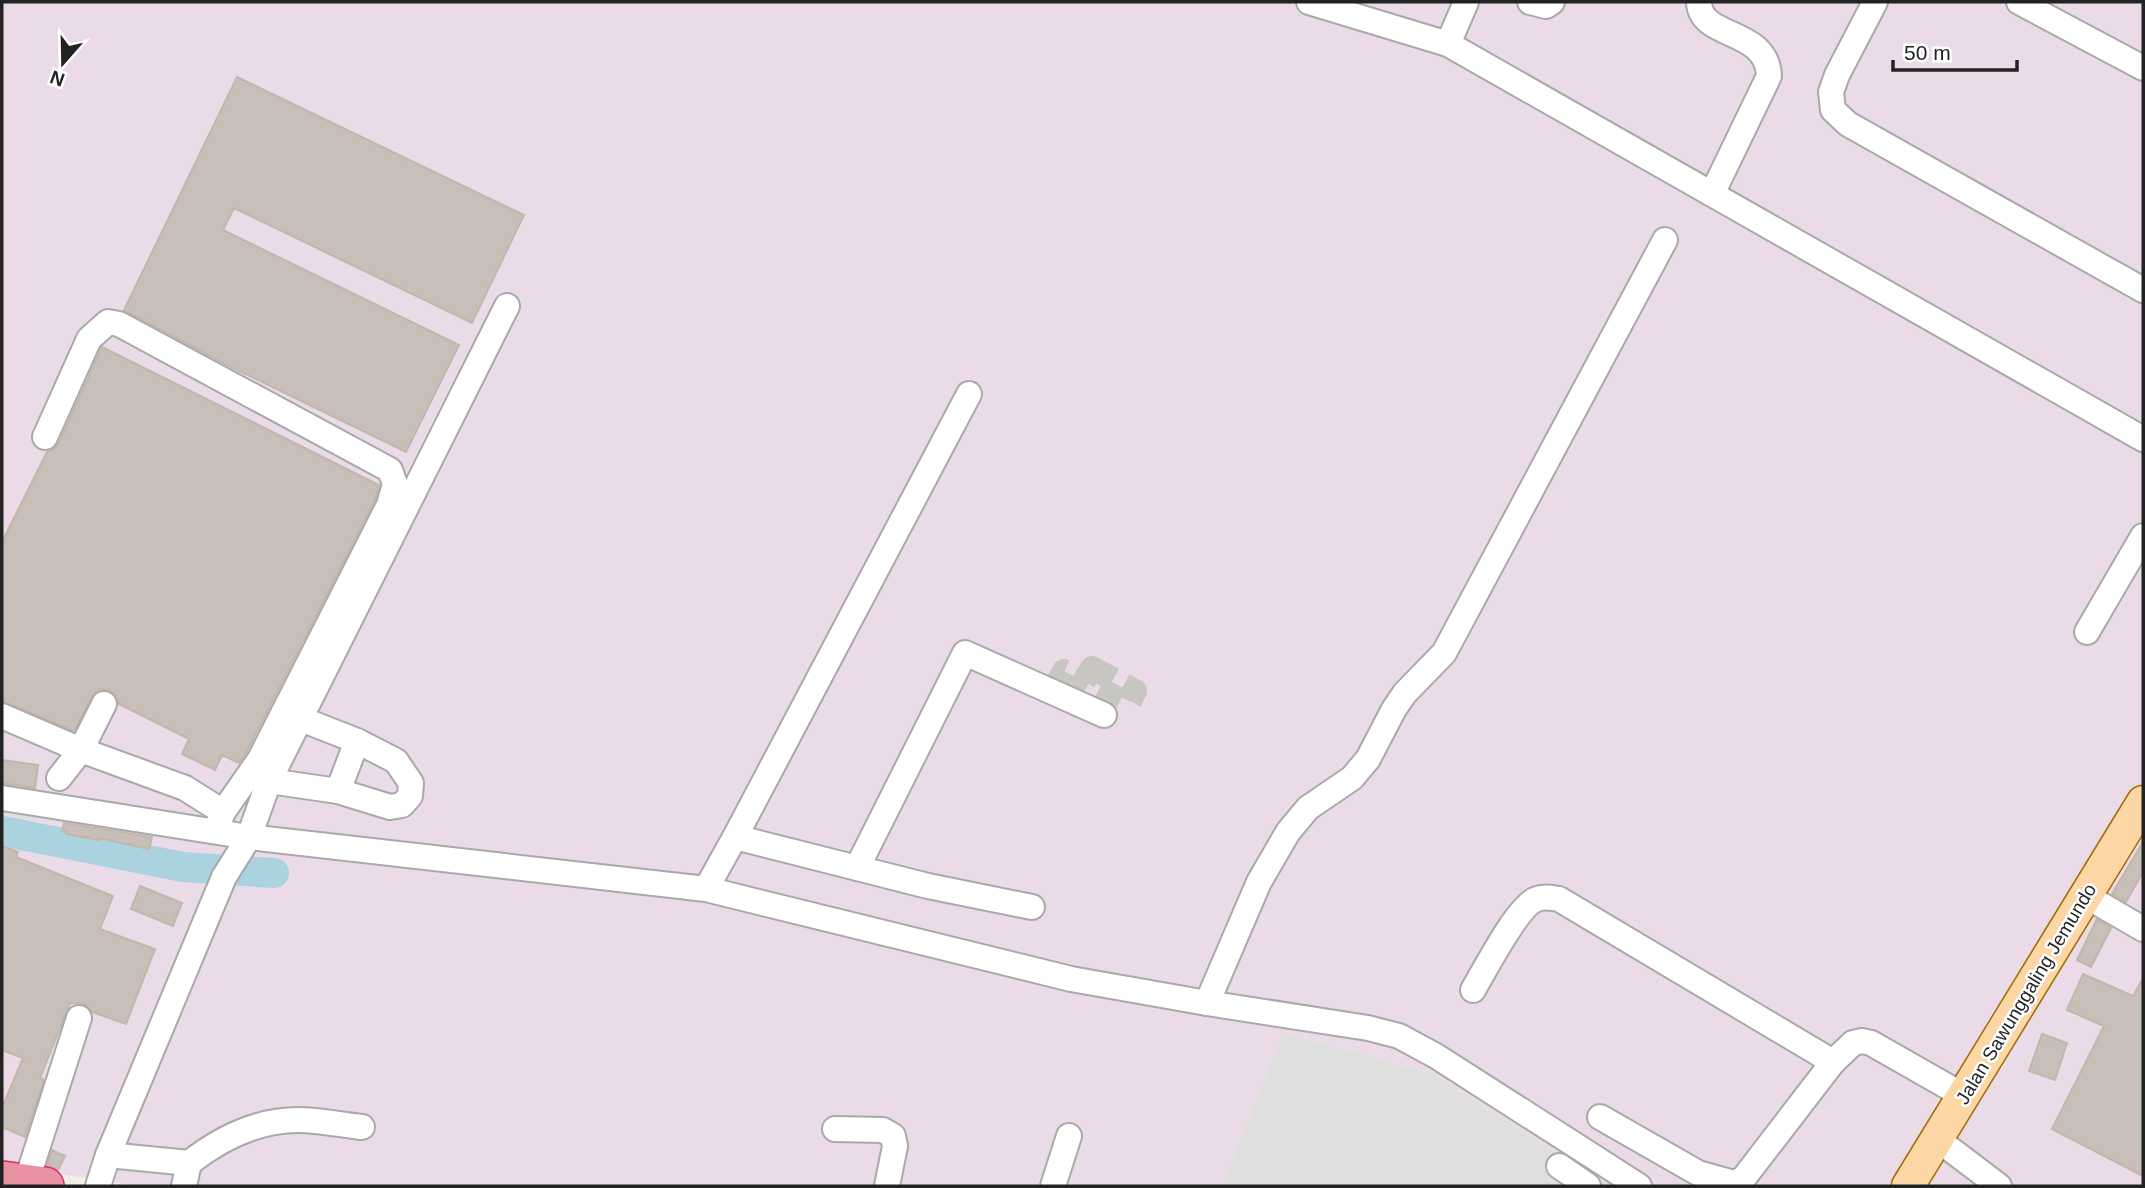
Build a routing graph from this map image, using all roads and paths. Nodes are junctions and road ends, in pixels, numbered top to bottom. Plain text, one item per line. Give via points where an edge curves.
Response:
1 (1309, 2) edge
2 (1466, 2) edge
3 (1530, 2) edge
4 (1552, 2) edge
5 (1699, 2) edge
6 (1875, 2) edge
7 (2019, 2) edge
8 (1448, 44) junction
9 (2143, 68) edge
10 (1712, 194) junction
11 (1665, 240) dead end
12 (2143, 290) edge
13 (507, 306) dead end
14 (969, 394) dead end
15 (45, 437) dead end
16 (2143, 439) edge
17 (2143, 536) edge
18 (2087, 632) dead end
19 (104, 704) dead end
20 (1104, 715) dead end
21 (2, 716) edge
22 (301, 719) junction
23 (357, 741) junction
24 (81, 750) junction
25 (59, 778) dead end
26 (270, 781) junction
27 (338, 791) junction
28 (2, 798) edge
29 (2143, 802) edge
30 (219, 822) junction
31 (249, 837) junction
32 (735, 837) junction
33 (857, 868) junction
34 (706, 889) junction
35 (2085, 896) junction
36 (1032, 907) dead end
37 (2143, 929) edge
38 (1473, 990) dead end
39 (1207, 1003) junction
40 (79, 1018) dead end
41 (1833, 1062) junction
42 (1964, 1096) junction
43 (1600, 1117) dead end
44 (362, 1127) dead end
45 (835, 1129) dead end
46 (1069, 1136) dead end
47 (1937, 1139) junction
48 (108, 1155) junction
49 (1559, 1166) dead end
50 (187, 1174) edge
51 (1604, 1181) edge
52 (24, 1183) edge
53 (98, 1186) edge
54 (887, 1186) edge
55 (1053, 1186) edge
56 (1639, 1186) edge
57 (1908, 1186) edge
58 (1999, 1186) edge

1 - 8 street
2 - 8 street
3 - 4 street via 1546,6
5 - 10 street via 1706,20 1756,47 1768,62 1769,76
6 - 12 street via 1837,75 1831,92 1833,110 1848,124
7 - 9 street
8 - 10 street
10 - 16 street
11 - 39 street via 1444,653 1405,694 1352,778 1308,808 1288,832 1259,882
13 - 22 street
14 - 32 street
15 - 30 street via 89,339 108,322 390,470 396,484 388,505 260,759
17 - 18 street
19 - 24 street
20 - 33 street via 965,653
21 - 24 street
22 - 23 street
22 - 26 street
23 - 27 street
23 - 27 street via 396,761 411,783 410,796 402,805 390,807
24 - 25 street
24 - 30 street via 185,788
26 - 27 street
26 - 31 street
28 - 30 street
29 - 35 main road, Jalan Sawunggaling Jemundo
30 - 31 street
31 - 34 street
31 - 48 street via 228,869
32 - 33 street
32 - 34 street
33 - 36 street
34 - 39 street via 1071,979
35 - 37 street
35 - 42 main road, Jalan Sawunggaling Jemundo
38 - 41 street via 1520,912 1535,899 1559,899
39 - 51 street via 1399,1037 1436,1056
40 - 52 street
41 - 42 street via 1853,1043 1871,1043
41 - 43 street via 1743,1180 1734,1183 1698,1173
42 - 47 main road, Jalan Sawunggaling Jemundo
44 - 50 street via 298,1120 265,1123 208,1148
45 - 54 street via 883,1130 893,1136
46 - 55 street
47 - 57 main road, Jalan Sawunggaling Jemundo
47 - 58 street
48 - 50 street
48 - 53 street
49 - 51 street
51 - 56 street

